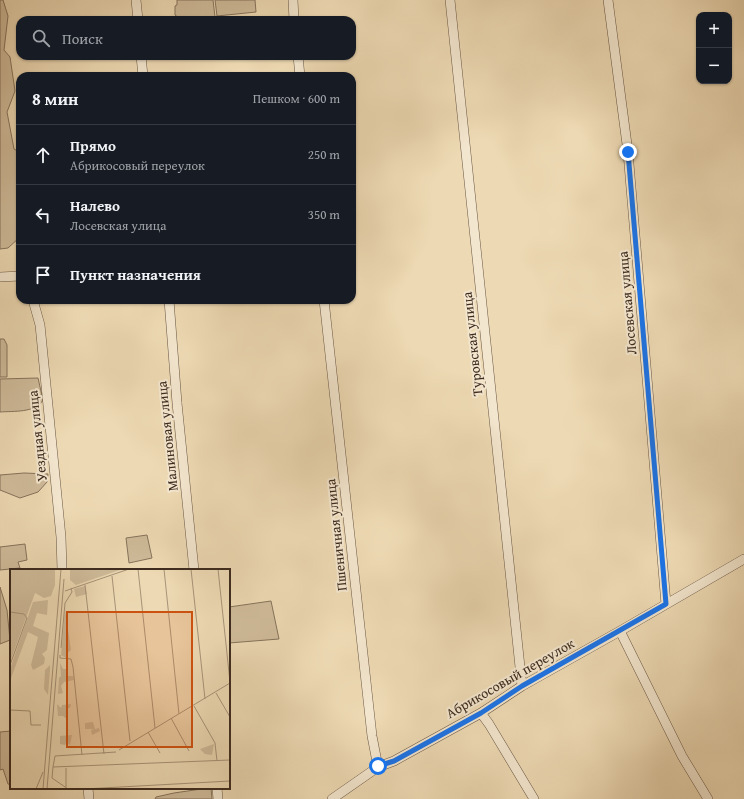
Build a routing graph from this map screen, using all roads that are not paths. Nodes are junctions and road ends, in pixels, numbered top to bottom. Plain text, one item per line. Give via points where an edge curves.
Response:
1 (136, 0) edge
2 (293, 0) edge
3 (450, 0) edge
4 (608, 0) edge
5 (138, 16) edge
6 (294, 16) edge
7 (141, 60) edge
8 (298, 60) edge
9 (143, 72) edge
10 (300, 72) edge
11 (16, 276) edge
12 (0, 277) edge
13 (34, 304) edge
14 (169, 304) edge
15 (324, 304) edge
16 (744, 559) edge
17 (62, 569) edge
18 (194, 569) edge
19 (666, 604) junction
20 (620, 631) junction
21 (522, 686) junction
22 (481, 713) junction
23 (378, 766) junction
24 (88, 789) edge
25 (217, 789) edge
26 (89, 799) edge
27 (218, 799) edge
28 (332, 799) edge
29 (534, 799) edge
30 (708, 799) edge

1 - 5 street
2 - 6 street
3 - 21 street, Туровская улица
4 - 19 street, Лосевская улица via 628,152
7 - 9 street
8 - 10 street
11 - 12 street
13 - 17 street, Уездная улица via 40,325
14 - 18 street, Малиновая улица
15 - 23 street, Пшеничная улица via 372,736
16 - 19 street, Абрикосовый переулок
19 - 20 street, Абрикосовый переулок
20 - 21 street, Абрикосовый переулок
20 - 30 street via 682,756
21 - 22 street, Абрикосовый переулок
22 - 23 street, Абрикосовый переулок via 394,761
22 - 29 street
23 - 28 street, Абрикосовый переулок
24 - 26 street
25 - 27 street

